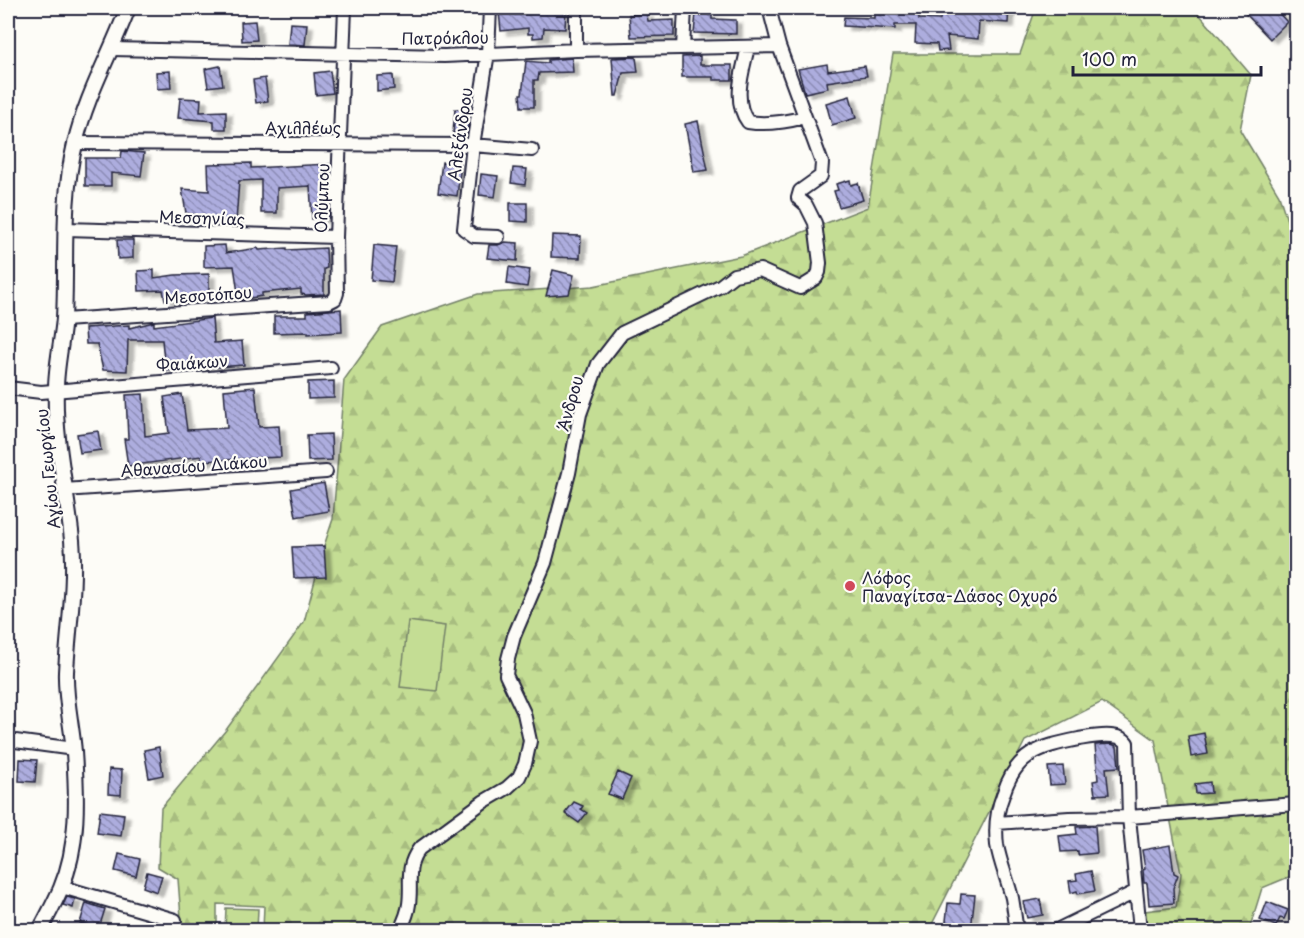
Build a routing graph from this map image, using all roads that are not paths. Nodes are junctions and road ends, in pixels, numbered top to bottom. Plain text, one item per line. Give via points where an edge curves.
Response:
1 (128, 8) edge
2 (345, 8) edge
3 (490, 8) edge
4 (576, 8) edge
5 (685, 8) edge
6 (768, 8) edge
7 (779, 46) junction
8 (748, 47) junction
9 (683, 48) junction
10 (112, 50) junction
11 (576, 50) junction
12 (489, 53) junction
13 (342, 54) junction
14 (805, 117) junction
15 (75, 143) junction
16 (340, 143) junction
17 (473, 145) junction
18 (532, 150) dead end
19 (66, 229) junction
20 (336, 237) junction
21 (498, 237) dead end
22 (338, 281) joint
23 (64, 320) junction
24 (331, 368) dead end
25 (8, 388) edge
26 (56, 389) junction
27 (326, 472) dead end
28 (64, 490) junction
29 (8, 740) edge
30 (74, 749) junction
31 (1296, 804) edge
32 (1129, 817) junction
33 (997, 823) junction
34 (62, 887) junction
35 (1135, 892) junction
36 (176, 920) dead end
37 (40, 930) edge
38 (400, 930) edge
39 (1017, 930) edge
40 (1057, 930) edge
41 (1140, 930) edge

1 - 10 street, Αγίου Γεωργίου
2 - 13 street, Ολύμπου
3 - 12 street, Αλεξάνδρου
4 - 11 street
5 - 9 street
6 - 7 street, Άνδρου
7 - 8 street, Πατρόκλου
7 - 14 street, Άνδρου
8 - 9 street, Πατρόκλου
8 - 14 street via 739,99 742,115 748,122 759,123
9 - 11 street, Πατρόκλου
10 - 13 street, Πατρόκλου
10 - 15 street, Αγίου Γεωργίου via 86,103
11 - 12 street, Πατρόκλου
12 - 13 street, Πατρόκλου
12 - 17 street, Αλεξάνδρου
13 - 16 street, Ολύμπου
14 - 38 street, Άνδρου via 823,171 798,195 817,230 820,263 816,279 800,288 760,270 734,275 720,286 622,333 598,364 580,414 545,563 508,659 506,675 524,713 531,741 525,764 507,788 419,849 410,867 409,905
15 - 16 street, Αχιλλέως
15 - 19 street, Αγίου Γεωργίου
16 - 17 street, Αχιλλέως
16 - 20 street, Ολύμπου
17 - 18 street, Αχιλλέως
17 - 21 street, Αλεξάνδρου via 464,229 474,236
19 - 20 street, Μεσσηνίας
19 - 23 street, Αγίου Γεωργίου
20 - 22 street, Ολύμπου
22 - 23 street, Μεσοτόπου via 337,296 329,302
23 - 26 street, Αγίου Γεωργίου
24 - 26 street, Φαιάκων
25 - 26 street, Φαιάκων via 41,392
26 - 28 street, Αγίου Γεωργίου
27 - 28 street, Αθανασίου Διάκου
28 - 30 street, Αγίου Γεωργίου via 72,541 66,673
29 - 30 street
30 - 34 street, Αγίου Γεωργίου via 77,812
31 - 32 street
32 - 33 street
32 - 33 street via 1127,743 1121,737 1083,738 1050,745 1022,759 1008,780
32 - 35 street
33 - 39 street via 998,845
34 - 36 street
34 - 37 street, Αγίου Γεωργίου
35 - 40 street
35 - 41 street

